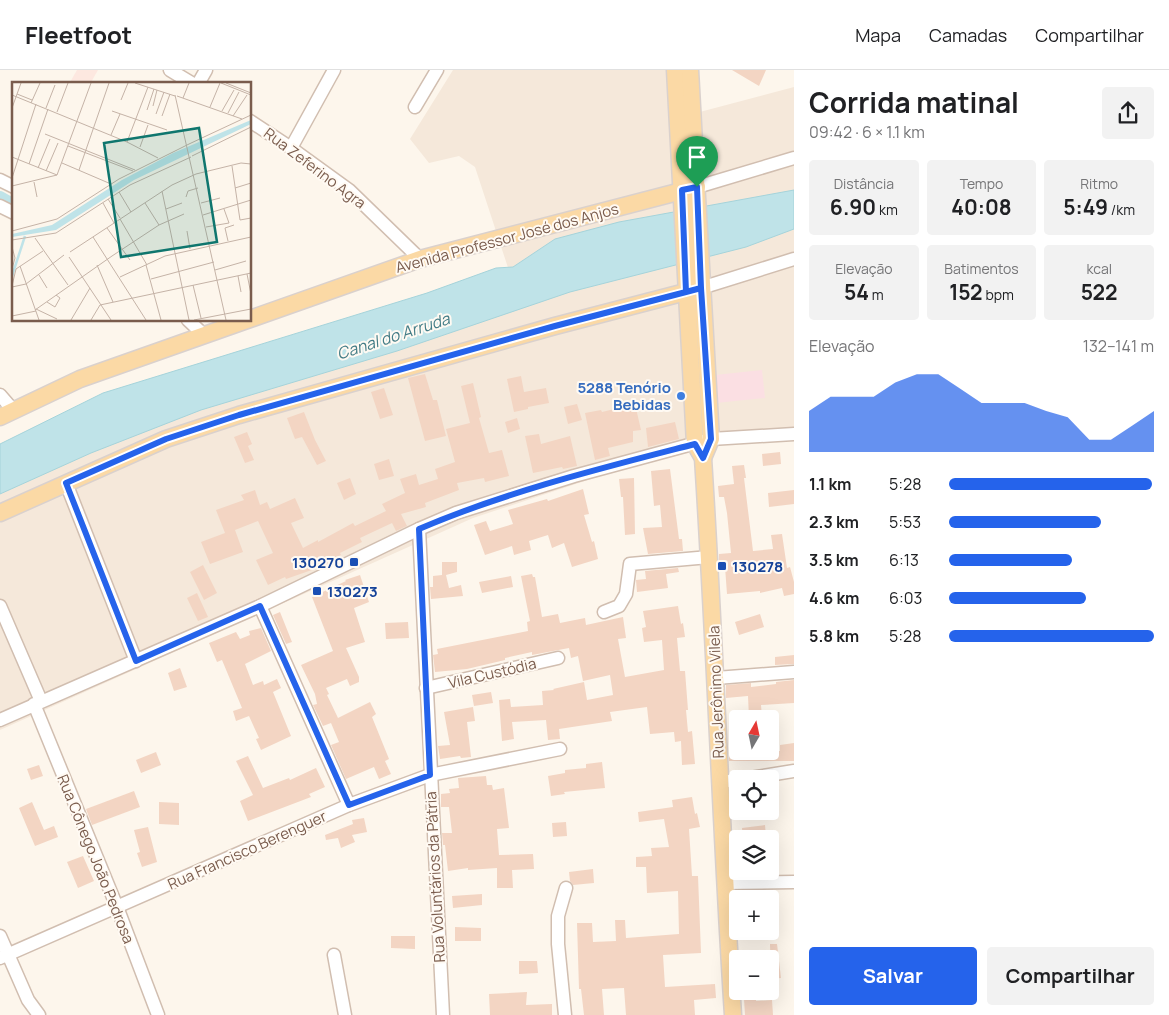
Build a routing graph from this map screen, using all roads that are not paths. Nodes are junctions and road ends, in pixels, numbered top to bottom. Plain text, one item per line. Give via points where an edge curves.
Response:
1 (170, 70) edge
2 (206, 70) edge
3 (334, 70) edge
4 (437, 70) edge
5 (675, 70) edge
6 (690, 70) edge
7 (189, 82) edge
8 (199, 82) edge
9 (415, 107) dead end
10 (251, 122) edge
11 (291, 148) junction
12 (794, 158) edge
13 (0, 180) edge
14 (12, 186) edge
15 (690, 194) junction
16 (0, 206) edge
17 (12, 212) edge
18 (420, 259) junction
19 (794, 259) edge
20 (694, 290) junction
21 (251, 315) edge
22 (189, 321) edge
23 (233, 321) edge
24 (221, 325) edge
25 (205, 336) junction
26 (0, 395) edge
27 (7, 413) edge
28 (794, 434) edge
29 (703, 447) junction
30 (66, 483) junction
31 (0, 513) edge
32 (419, 529) junction
33 (710, 557) junction
34 (0, 606) edge
35 (260, 606) junction
36 (604, 612) dead end
37 (558, 658) dead end
38 (136, 661) junction
39 (794, 672) edge
40 (716, 678) junction
41 (426, 688) junction
42 (37, 703) junction
43 (0, 720) edge
44 (560, 749) dead end
45 (794, 771) edge
46 (779, 773) edge
47 (430, 775) junction
48 (729, 781) edge
49 (720, 782) junction
50 (349, 805) junction
51 (794, 882) edge
52 (724, 883) junction
53 (566, 888) dead end
54 (117, 907) junction
55 (0, 936) edge
56 (4, 956) edge
57 (334, 956) dead end
58 (39, 1015) edge
59 (158, 1015) edge
60 (345, 1015) edge
61 (443, 1015) edge
62 (565, 1015) edge
63 (733, 1015) edge

1 - 7 street
2 - 8 street
3 - 11 street
4 - 9 street
5 - 15 main road
6 - 15 main road
10 - 11 street, Rua Zeferino Agra
11 - 18 street, Rua Zeferino Agra via 349,190
12 - 15 street, Avenida Professor José dos Anjos
13 - 14 street
15 - 18 main road, Avenida Professor José dos Anjos
15 - 20 main road, Rua Jerônimo Vilela
16 - 17 street
18 - 21 main road, Avenida Professor José dos Anjos
19 - 20 street
20 - 29 main road, Rua Jerônimo Vilela
20 - 30 main road via 239,415 166,439
22 - 25 street
23 - 24 main road, Avenida Professor José dos Anjos
24 - 25 main road, Avenida Professor José dos Anjos
25 - 27 main road, Avenida Professor José dos Anjos via 80,379
26 - 27 street
28 - 29 street
29 - 32 street via 574,476 456,513
29 - 33 main road, Rua Jerônimo Vilela
30 - 31 main road
30 - 38 street
32 - 35 street
32 - 41 street, Rua Voluntários da Pátria
33 - 36 street via 630,564 626,594 619,606
33 - 40 main road, Rua Jerônimo Vilela
34 - 42 street, Rua Cônego João Pedrosa
35 - 38 street
35 - 50 street
37 - 41 street, Vila Custódia
38 - 42 street
39 - 40 street
40 - 49 main road, Rua Jerônimo Vilela
41 - 47 street, Rua Voluntários da Pátria
42 - 43 street
42 - 54 street, Rua Cônego João Pedrosa
44 - 47 street, Rua Francisco Berenguer
45 - 46 street
47 - 50 street, Rua Francisco Berenguer
47 - 61 street, Rua Voluntários da Pátria
48 - 49 street
49 - 52 main road, Rua Jerônimo Vilela
50 - 54 street, Rua Francisco Berenguer
51 - 52 street
52 - 63 main road, Rua Jerônimo Vilela
53 - 62 street via 558,916
54 - 56 street, Rua Francisco Berenguer
54 - 59 street, Rua Cônego João Pedrosa
55 - 56 street
56 - 58 street
57 - 60 street

